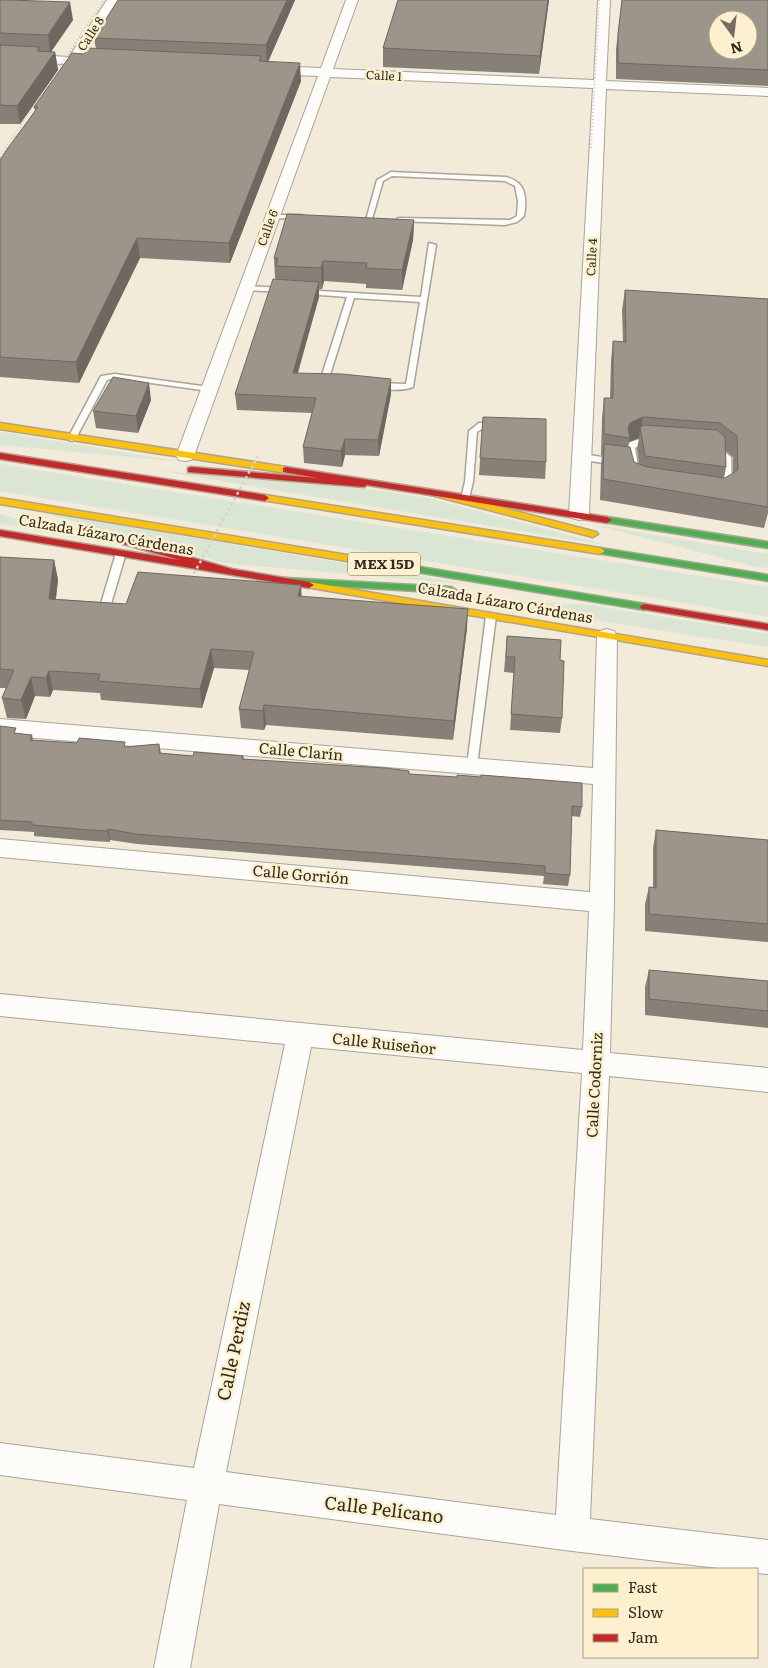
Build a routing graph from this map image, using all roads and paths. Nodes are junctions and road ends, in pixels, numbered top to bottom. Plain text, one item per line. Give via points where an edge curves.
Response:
1 (113, 0) edge
2 (352, 0) edge
3 (604, 0) edge
4 (0, 57) edge
5 (74, 60) junction
6 (113, 62) edge
7 (257, 70) edge
8 (325, 73) junction
9 (57, 85) edge
10 (600, 85) junction
11 (768, 92) edge
12 (273, 216) junction
13 (311, 217) edge
14 (359, 219) edge
15 (368, 219) junction
16 (378, 219) edge
17 (387, 220) edge
18 (432, 246) dead end
19 (246, 288) junction
20 (351, 295) junction
21 (424, 300) junction
22 (341, 383) edge
23 (370, 385) edge
24 (209, 390) junction
25 (0, 426) edge
26 (508, 427) edge
27 (72, 438) junction
28 (3, 456) edge
29 (258, 456) dead end
30 (582, 457) junction
31 (182, 462) junction
32 (634, 464) junction
33 (141, 466) dead end
34 (438, 494) junction
35 (465, 498) junction
36 (0, 501) edge
37 (0, 509) edge
38 (579, 514) junction
39 (55, 522) dead end
40 (73, 527) dead end
41 (0, 533) edge
42 (608, 538) dead end
43 (627, 543) dead end
44 (768, 545) edge
45 (121, 553) junction
46 (236, 573) junction
47 (749, 575) junction
48 (768, 578) edge
49 (285, 581) junction
50 (189, 582) edge
51 (460, 591) dead end
52 (479, 592) dead end
53 (595, 598) junction
54 (103, 614) edge
55 (490, 616) junction
56 (768, 627) edge
57 (607, 636) junction
58 (768, 663) edge
59 (0, 727) edge
60 (472, 766) junction
61 (603, 777) junction
62 (0, 848) edge
63 (602, 903) junction
64 (0, 1005) edge
65 (300, 1035) junction
66 (596, 1065) junction
67 (768, 1080) edge
68 (0, 1459) edge
69 (206, 1487) junction
70 (572, 1534) junction
71 (768, 1557) edge
72 (172, 1668) edge

1 - 5 street, Calle 8
2 - 8 street, Calle 6
3 - 10 street, Calle 4
4 - 5 street
5 - 6 street
5 - 9 street, Calle 8
7 - 8 street, Calle 1
8 - 10 street, Calle 1
8 - 12 street, Calle 6
10 - 11 street, Calle 1
10 - 30 street, Calle 4
12 - 13 lane
12 - 19 street, Calle 6
14 - 15 lane
15 - 16 lane
15 - 17 lane via 380,180 391,174 506,179 520,187 521,214 512,222
18 - 21 lane
19 - 20 lane
19 - 24 street, Calle 6
20 - 21 lane
20 - 22 lane via 325,378 328,382
21 - 23 lane via 410,385
24 - 27 lane via 115,376 104,378
24 - 31 street, Calle 6
25 - 27 main road
26 - 35 lane via 485,425 473,431
27 - 31 main road
28 - 33 main road
28 - 47 main road
29 - 50 path, bridge
30 - 32 lane
30 - 38 street, Calle 4
31 - 34 main road
32 - 32 lane via 636,480 644,483 721,494 728,491 727,457 716,448 640,442 631,448
34 - 35 main road
34 - 42 main road
35 - 38 main road
36 - 53 main road, Calzada Lázaro Cárdenas / MEX 15D
37 - 39 main road
38 - 44 main road
40 - 46 main road
41 - 45 main road, Calzada Lázaro Cárdenas
43 - 47 main road
45 - 46 main road, Calzada Lázaro Cárdenas
45 - 54 lane
46 - 49 main road, Calzada Lázaro Cárdenas
47 - 48 main road
49 - 51 main road
49 - 55 main road, Calzada Lázaro Cárdenas
52 - 53 main road
53 - 56 main road, Calzada Lázaro Cárdenas / MEX 15D
55 - 57 main road, Calzada Lázaro Cárdenas
55 - 60 lane
57 - 58 main road, Calzada Lázaro Cárdenas
57 - 61 street, Calle Codorniz
59 - 60 street, Calle Clarín
60 - 61 street, Calle Clarín
61 - 63 street, Calle Codorniz
62 - 63 street, Calle Gorrión
63 - 66 street, Calle Codorniz
64 - 65 street, Calle Ruiseñor
65 - 66 street, Calle Ruiseñor
65 - 69 street, Calle Perdiz
66 - 67 street, Calle Ruiseñor
66 - 70 street, Calle Codorniz
68 - 69 street, Calle Pelícano
69 - 70 street, Calle Pelícano
69 - 72 street, Calle Perdiz
70 - 71 street, Calle Pelícano

